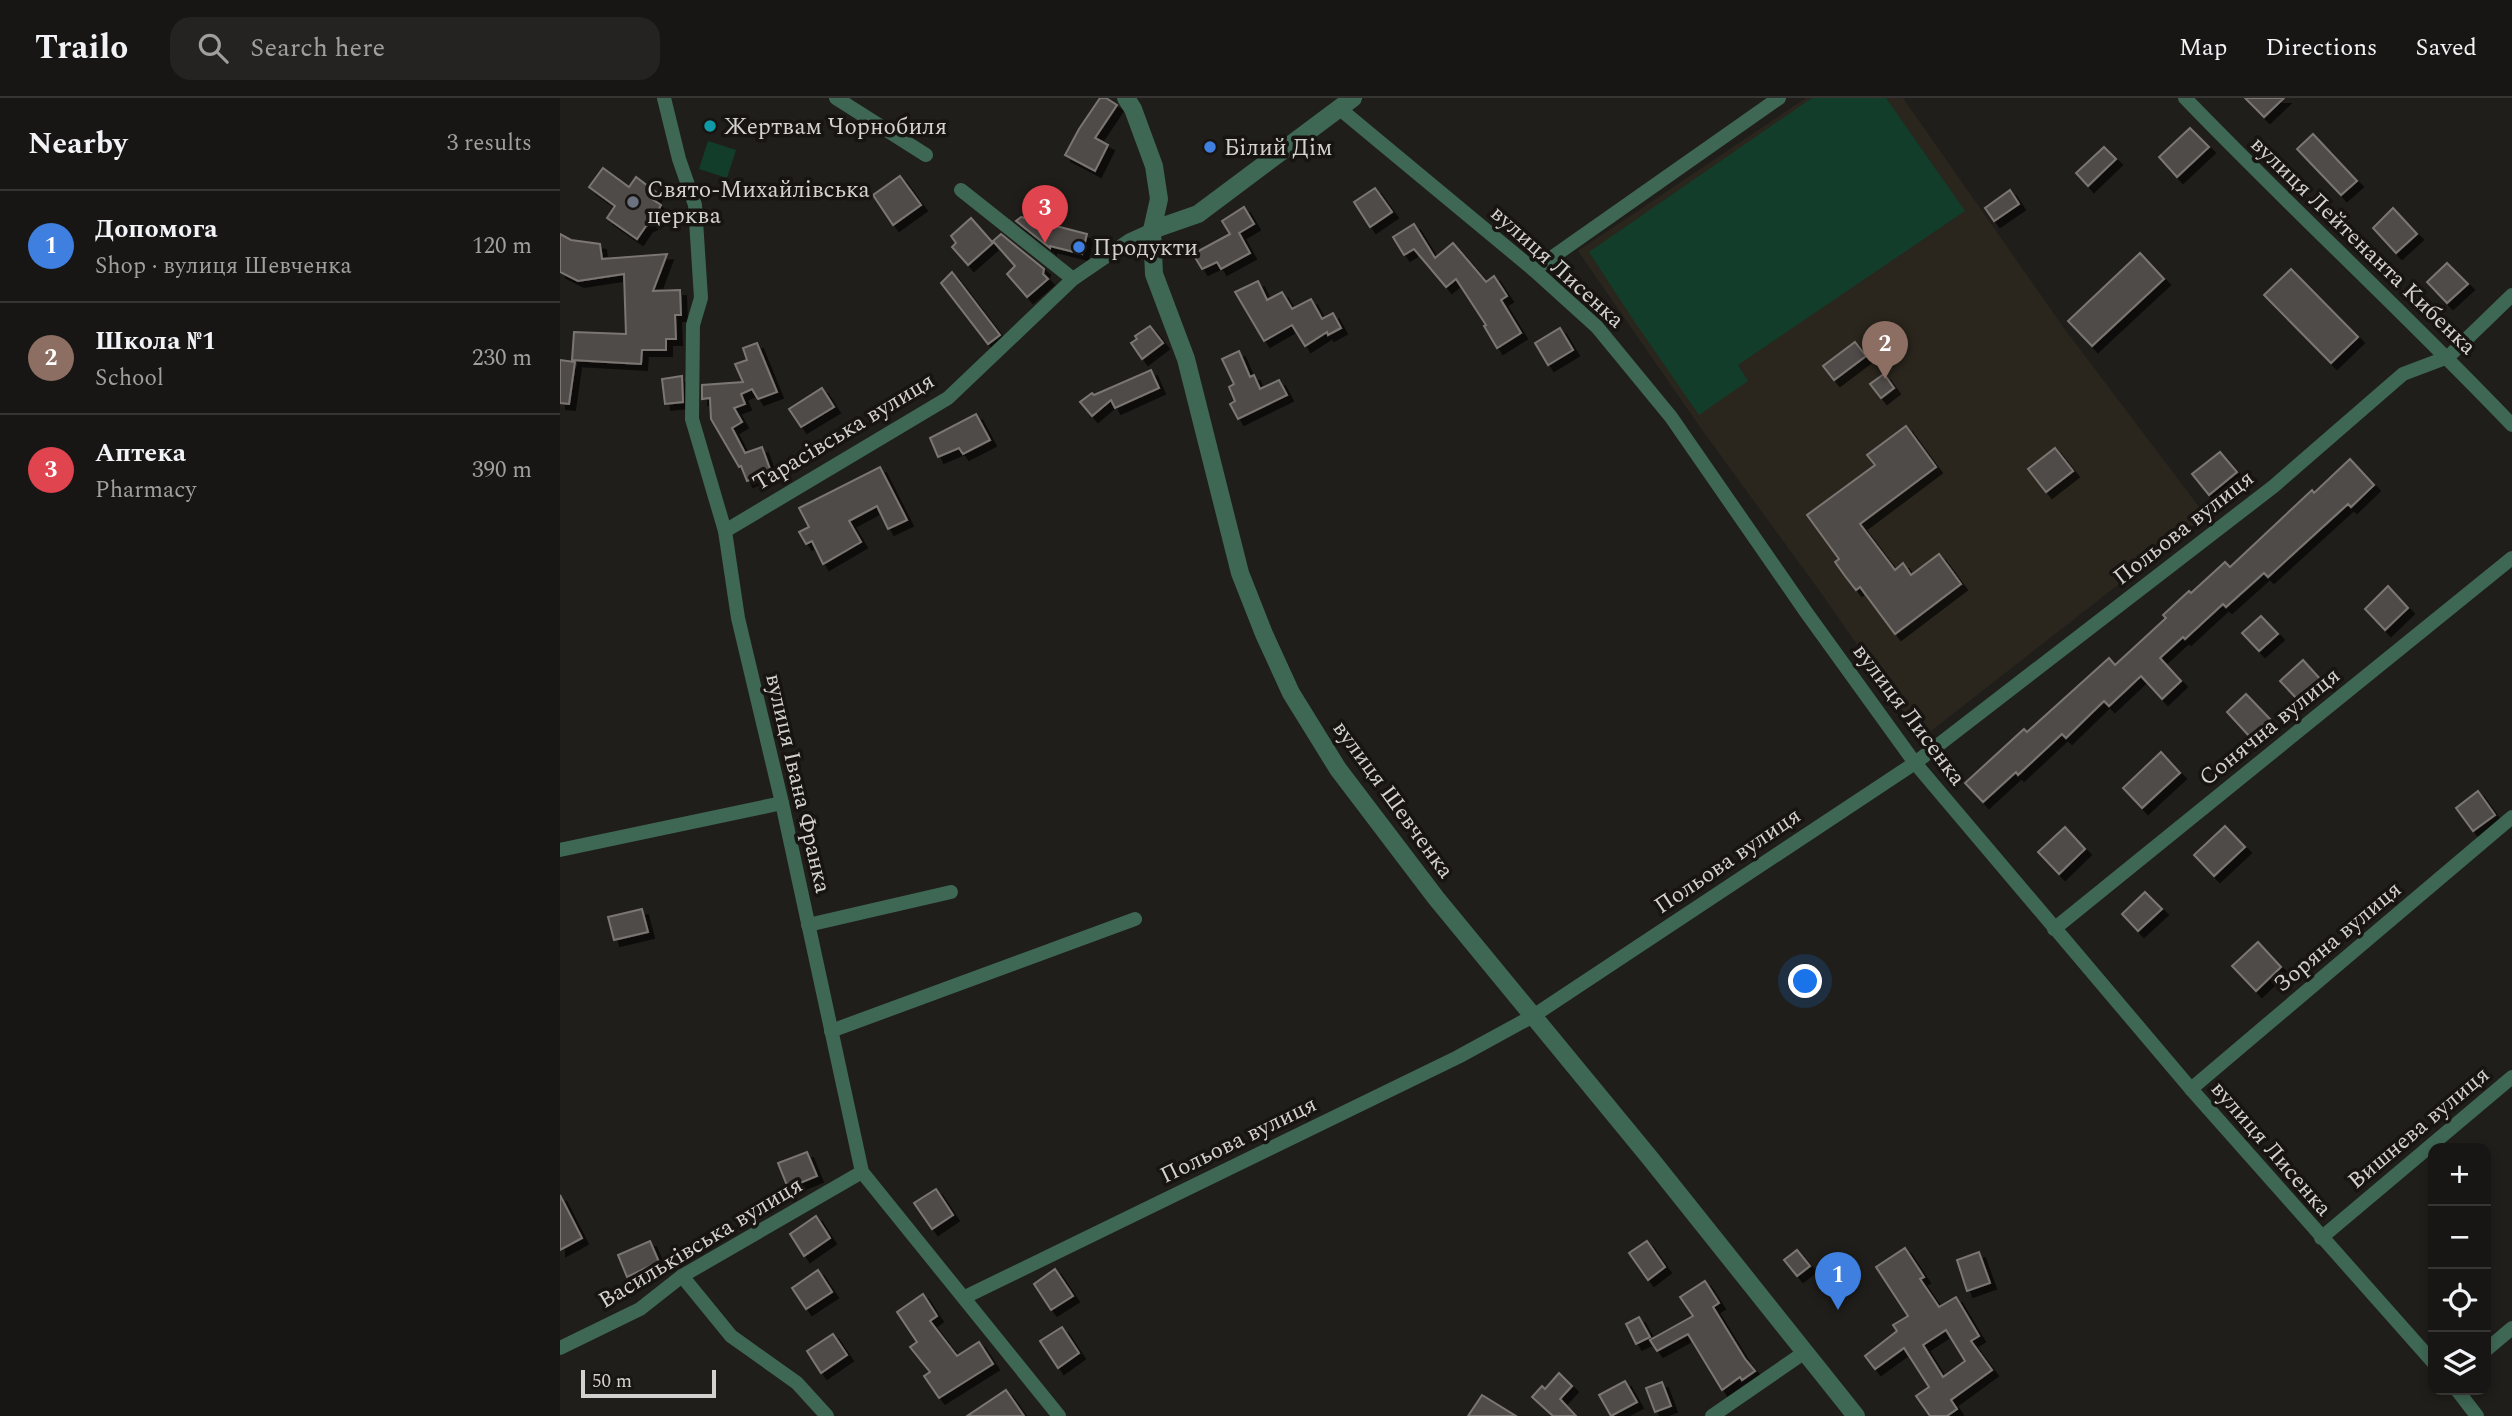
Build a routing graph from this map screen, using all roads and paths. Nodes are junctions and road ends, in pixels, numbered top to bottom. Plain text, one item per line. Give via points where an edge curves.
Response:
1 (664, 98) edge
2 (836, 98) edge
3 (1126, 98) edge
4 (1780, 98) edge
5 (2185, 98) edge
6 (1347, 104) edge
7 (926, 155) dead end
8 (961, 190) dead end
9 (1152, 230) junction
10 (1534, 270) junction
11 (1073, 279) junction
12 (2512, 295) edge
13 (2448, 357) junction
14 (2512, 425) edge
15 (725, 531) junction
16 (2512, 558) edge
17 (1914, 763) junction
18 (782, 803) junction
19 (2512, 817) edge
20 (560, 850) edge
21 (951, 892) dead end
22 (1135, 919) dead end
23 (808, 925) junction
24 (2054, 929) junction
25 (1533, 1016) junction
26 (831, 1031) junction
27 (2512, 1077) edge
28 (2191, 1089) junction
29 (862, 1172) junction
30 (2321, 1238) junction
31 (682, 1276) junction
32 (965, 1297) junction
33 (2512, 1328) edge
34 (2491, 1346) edge
35 (560, 1348) edge
36 (1805, 1352) junction
37 (2428, 1356) edge
38 (2461, 1395) edge
39 (827, 1416) edge
40 (1059, 1416) edge
41 (1712, 1416) edge
42 (1856, 1416) edge
43 (2477, 1416) edge

1 - 15 street, вулиця Івана Франка via 695,205 701,298 693,324 692,419
2 - 7 street
3 - 9 street, вулиця Шевченка via 1154,166 1159,198
4 - 10 street
5 - 13 street, вулиця Лейтенанта Кибенка
6 - 9 street, Тарасівська вулиця via 1198,214
6 - 10 street, вулиця Лисенка
8 - 11 street
9 - 11 street, Тарасівська вулиця
9 - 25 street, вулиця Шевченка via 1154,274 1186,359 1240,573 1291,693 1338,769
10 - 17 street, вулиця Лисенка via 1597,327 1671,417
11 - 15 street, Тарасівська вулиця via 948,398
12 - 13 street
13 - 14 street, вулиця Лейтенанта Кибенка
13 - 17 street, Польова вулиця via 2403,374 2274,486
15 - 18 street, вулиця Івана Франка via 738,618
16 - 24 street, Сонячна вулиця
17 - 24 street, вулиця Лисенка
17 - 25 street, Польова вулиця
18 - 20 street
18 - 23 street, вулиця Івана Франка
19 - 28 street, Зоряна вулиця
21 - 23 street
22 - 26 street
23 - 26 street, вулиця Івана Франка
24 - 28 street, вулиця Лисенка
25 - 32 street, Польова вулиця
25 - 36 street, вулиця Шевченка
26 - 29 street, вулиця Івана Франка
27 - 30 street, Вишнева вулиця
28 - 30 street, вулиця Лисенка
29 - 31 street, Васильківська вулиця
29 - 32 street, вулиця Івана Франка
30 - 37 street, вулиця Лисенка
31 - 35 street, Васильківська вулиця via 640,1309
31 - 39 street via 731,1336 797,1383
32 - 40 street, вулиця Івана Франка
33 - 34 street
36 - 41 street
36 - 42 street, вулиця Шевченка
38 - 43 street

